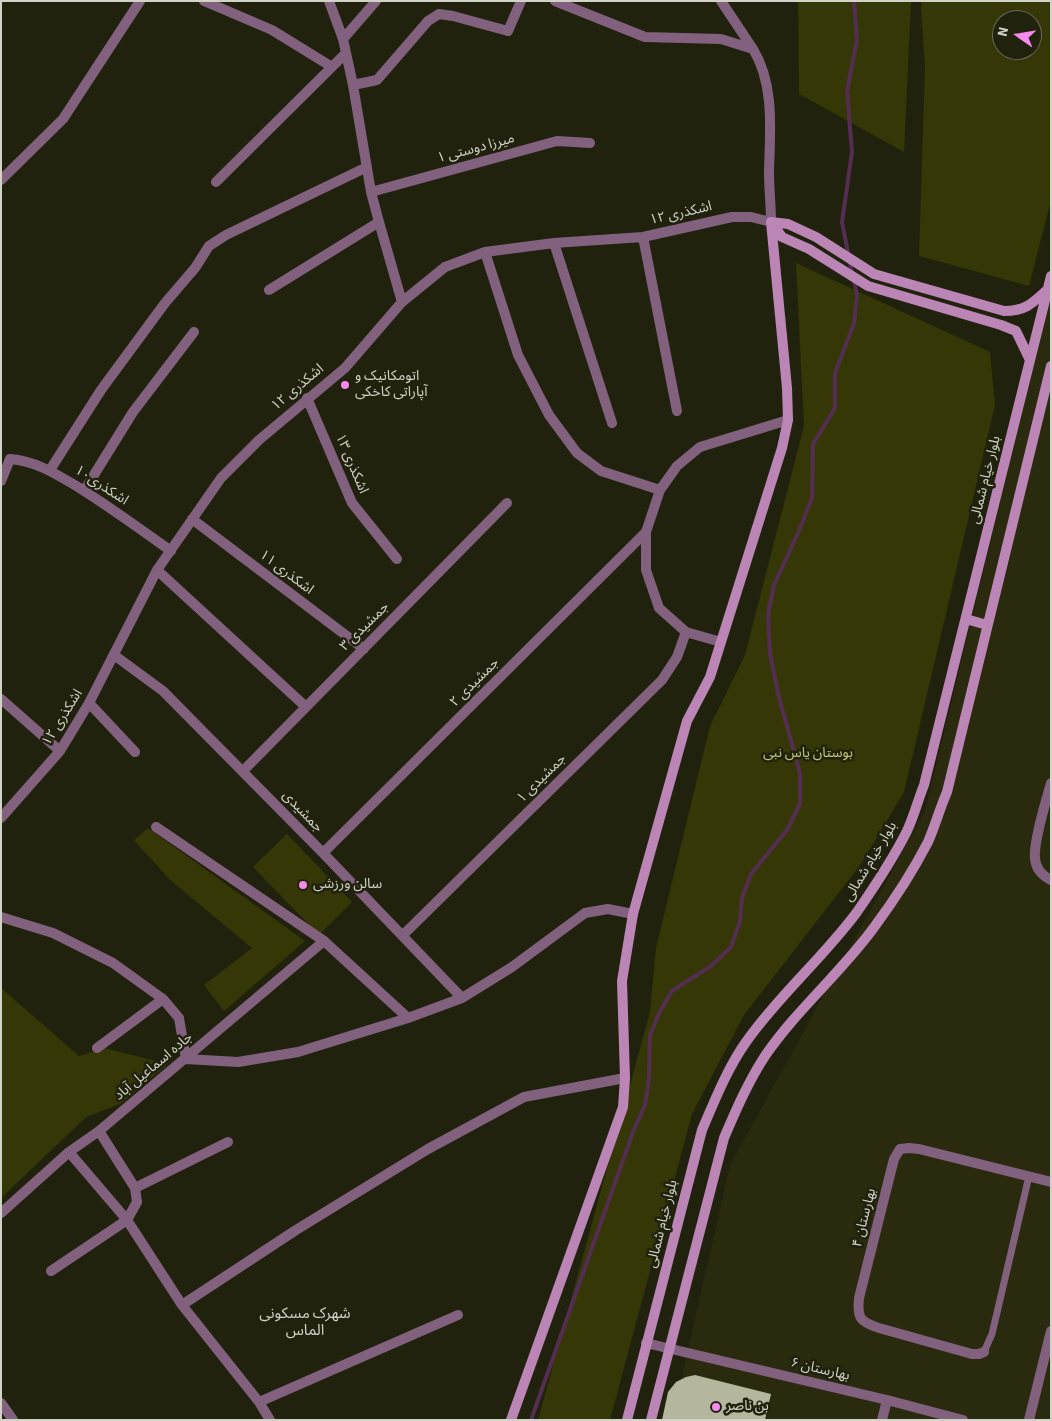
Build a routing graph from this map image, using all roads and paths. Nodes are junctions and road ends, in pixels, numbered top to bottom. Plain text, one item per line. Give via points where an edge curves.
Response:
1 (140, 1) edge
2 (204, 1) edge
3 (329, 1) edge
4 (376, 1) edge
5 (521, 1) edge
6 (555, 1) edge
7 (720, 1) edge
8 (343, 39) junction
9 (753, 48) junction
10 (346, 53) junction
11 (332, 67) junction
12 (353, 85) junction
13 (590, 143) dead end
14 (366, 167) junction
15 (1, 180) edge
16 (216, 182) dead end
17 (371, 192) junction
18 (379, 222) junction
19 (771, 222) junction
20 (643, 237) junction
21 (554, 243) junction
22 (485, 252) junction
23 (1051, 276) edge
24 (269, 290) dead end
25 (1047, 290) junction
26 (402, 302) junction
27 (194, 332) dead end
28 (1030, 360) junction
29 (1051, 366) edge
30 (307, 398) junction
31 (677, 411) dead end
32 (788, 420) junction
33 (612, 424) dead end
34 (50, 470) junction
35 (1, 482) edge
36 (660, 490) junction
37 (84, 491) junction
38 (507, 503) dead end
39 (192, 520) junction
40 (646, 532) junction
41 (171, 552) junction
42 (397, 559) dead end
43 (158, 570) junction
44 (966, 619) junction
45 (987, 625) junction
46 (686, 632) junction
47 (721, 642) junction
48 (364, 649) junction
49 (114, 655) junction
50 (1, 699) edge
51 (89, 703) junction
52 (306, 707) junction
53 (60, 751) junction
54 (135, 752) dead end
55 (243, 771) junction
56 (1051, 783) edge
57 (1, 818) edge
58 (156, 827) dead end
59 (323, 853) junction
60 (1051, 880) edge
61 (633, 914) junction
62 (1, 917) edge
63 (403, 935) junction
64 (324, 942) junction
65 (462, 998) junction
66 (163, 999) junction
67 (408, 1018) junction
68 (97, 1048) dead end
69 (186, 1058) junction
70 (624, 1078) junction
71 (99, 1131) junction
72 (228, 1142) dead end
73 (69, 1152) junction
74 (1029, 1176) junction
75 (1051, 1182) edge
76 (136, 1188) junction
77 (1, 1213) edge
78 (126, 1220) junction
79 (51, 1271) dead end
80 (182, 1305) junction
81 (458, 1315) dead end
82 (1051, 1331) edge
83 (646, 1343) junction
84 (669, 1349) junction
85 (984, 1352) joint
86 (887, 1400) junction
87 (259, 1402) junction
88 (1, 1404) edge
89 (13, 1420) edge
90 (270, 1420) edge
91 (511, 1420) edge
92 (627, 1420) edge
93 (651, 1420) edge
94 (882, 1420) edge
95 (963, 1420) edge
96 (1028, 1420) edge

1 - 15 street via 63,119
2 - 11 street via 272,30
3 - 8 street
4 - 8 street
5 - 12 street via 508,31 439,14 428,20 377,80
6 - 9 street via 646,36 721,39
7 - 9 street
8 - 10 street
9 - 19 street via 761,61 771,121
10 - 11 street
10 - 12 street
11 - 16 street
12 - 14 street
13 - 17 street, میرزا دوستی ۱ via 557,141
14 - 17 street
14 - 34 street via 209,246 100,390
17 - 18 street
18 - 24 street
18 - 26 street
19 - 20 street, اشکذری ۱۲ via 732,217
19 - 25 street via 788,224 816,237 874,274 1004,311 1019,311
19 - 28 street via 782,237 809,249 868,286 1016,332
19 - 32 street
20 - 21 street, اشکذری ۱۲
20 - 31 street
21 - 22 street, اشکذری ۱۲
21 - 33 street
22 - 26 street, اشکذری ۱۲ via 445,267
22 - 36 street via 518,355 549,415 577,453 601,471
23 - 25 street, بلوار خیام شمالی
25 - 28 street, بلوار خیام شمالی
26 - 30 street, اشکذری ۱۲ via 345,368
27 - 37 street via 133,412
28 - 44 street, بلوار خیام شمالی
29 - 45 street
30 - 39 street, اشکذری ۱۲ via 221,478
30 - 42 street, اشکذری ۱۳ via 352,503
32 - 36 street via 700,447 677,466
32 - 47 street via 769,494
34 - 35 street, اشکذری۱۰ via 24,460 10,459
34 - 37 street, اشکذری۱۰
36 - 40 street
37 - 41 street, اشکذری۱۰
38 - 48 street, جمشیدی ۳
39 - 41 street, اشکذری ۱۲
39 - 48 street, اشکذری ۱۱
40 - 46 street via 646,570 659,608
40 - 59 street, جمشیدی ۲
41 - 43 street, اشکذری ۱۲
43 - 49 street, اشکذری ۱۲
43 - 52 street
44 - 45 street
44 - 83 street, بلوار خیام شمالی via 924,785 907,831 856,913 784,994 746,1043 721,1086 702,1130
45 - 84 street via 947,792 928,840 875,927 765,1056 742,1097 724,1138
46 - 47 street
46 - 63 street, جمشیدی ۱ via 677,656 662,680
47 - 61 street via 710,677 687,721
48 - 52 street, جمشیدی ۳
49 - 51 street, اشکذری ۱۲
49 - 55 street, جمشیدی via 163,691
50 - 53 street
51 - 53 street, اشکذری ۱۲
51 - 54 street
52 - 55 street, جمشیدی ۳
53 - 57 street, اشکذری ۱۲
55 - 59 street, جمشیدی
56 - 60 street via 1035,860 1039,872
58 - 64 street
59 - 63 street, جمشیدی
61 - 65 street via 608,909 585,913 512,967
61 - 70 street via 622,981
62 - 66 street via 53,933 113,963
63 - 65 street, جمشیدی
64 - 67 street
64 - 69 street, جاده اسماعیل آباد
65 - 67 street
66 - 68 street
66 - 69 street via 179,1018
67 - 69 street via 298,1052 238,1062
69 - 71 street, جاده اسماعیل آباد
70 - 80 street via 524,1097 428,1149
70 - 91 street via 623,1107
71 - 73 street, جاده اسماعیل آباد
71 - 76 street
72 - 76 street
73 - 77 street, جاده اسماعیل آباد
73 - 78 street
74 - 75 street, بهارستان ۴
74 - 85 lane via 992,1334
74 - 85 street, بهارستان ۴ via 914,1148 900,1149 894,1159 859,1298 861,1319 879,1328 972,1354
76 - 78 street via 137,1202
78 - 79 street
78 - 80 street
80 - 87 street
81 - 87 street
82 - 96 street
83 - 84 street, بهارستان ۶
83 - 92 street, بلوار خیام شمالی
84 - 86 street, بهارستان ۶
84 - 93 street
86 - 94 street
86 - 95 street, بهارستان ۶
87 - 90 street
88 - 89 street

